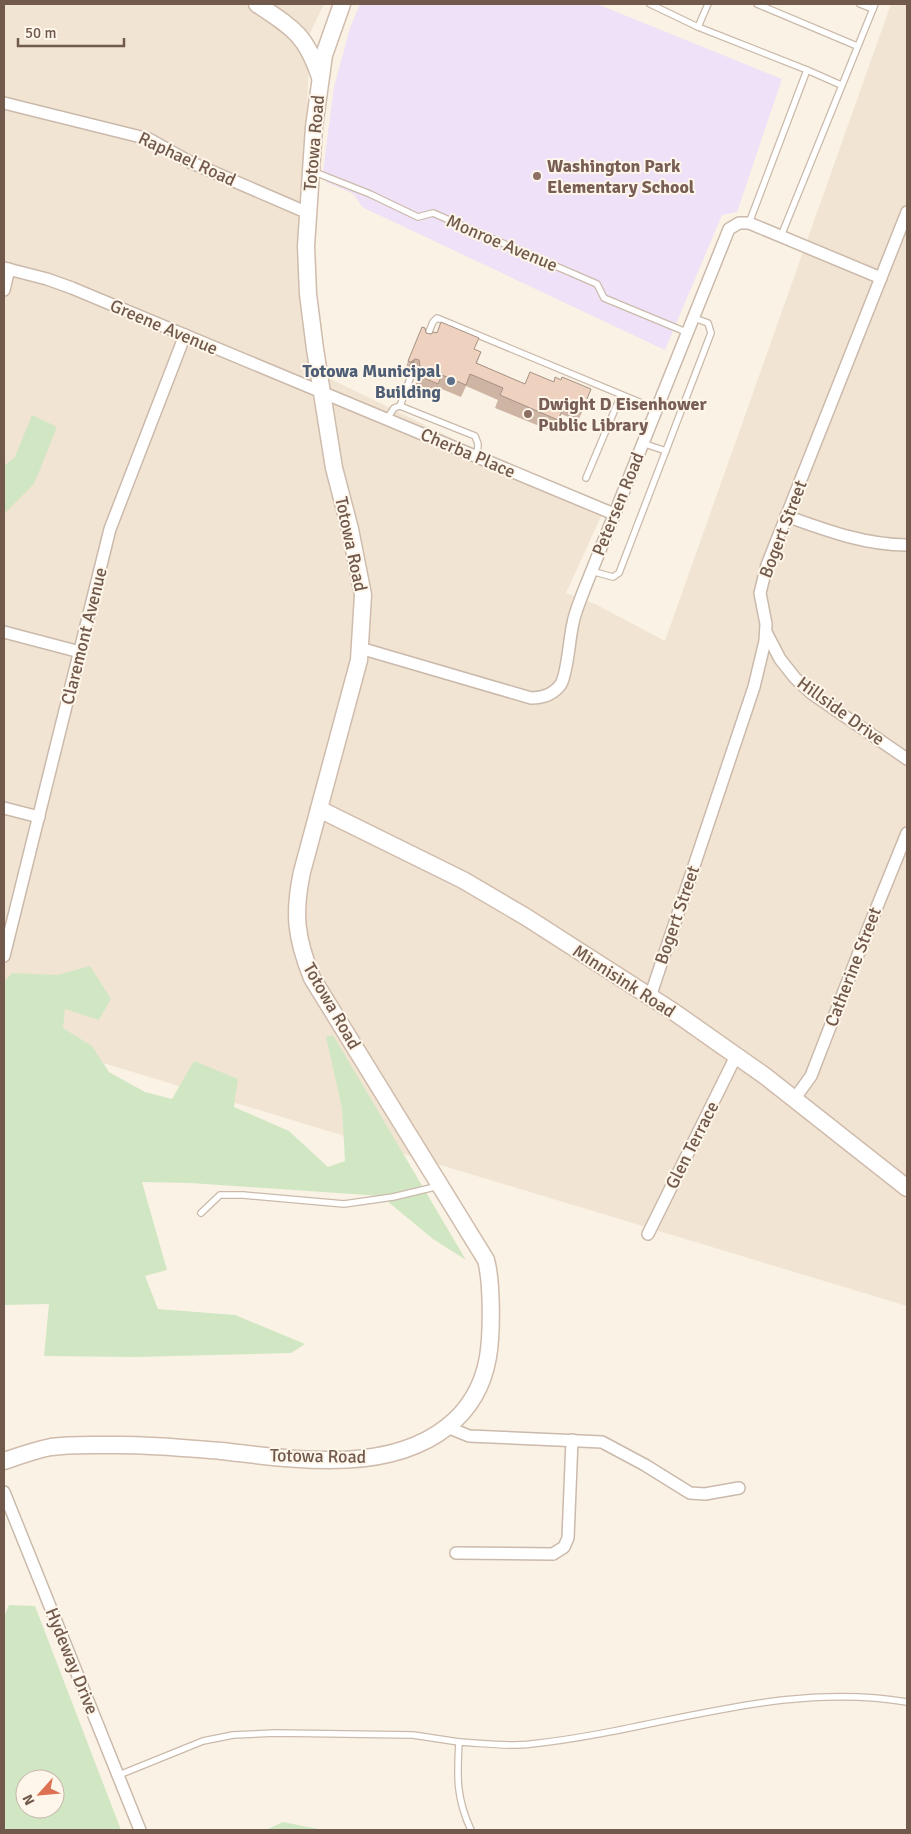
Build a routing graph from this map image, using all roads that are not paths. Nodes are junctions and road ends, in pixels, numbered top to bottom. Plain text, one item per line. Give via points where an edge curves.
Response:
1 (257, 4) edge
2 (342, 4) edge
3 (650, 4) edge
4 (708, 4) edge
5 (756, 4) edge
6 (860, 4) edge
7 (874, 6) edge
8 (698, 27) junction
9 (857, 46) junction
10 (807, 70) junction
11 (320, 77) junction
12 (841, 85) junction
13 (4, 103) edge
14 (311, 170) junction
15 (907, 212) edge
16 (308, 213) junction
17 (749, 222) junction
18 (781, 236) junction
19 (6, 268) edge
20 (881, 278) junction
21 (4, 290) edge
22 (692, 317) junction
23 (686, 332) junction
24 (185, 335) junction
25 (425, 342) edge
26 (411, 376) edge
27 (322, 392) junction
28 (621, 394) junction
29 (400, 406) junction
30 (656, 409) junction
31 (387, 419) junction
32 (642, 444) junction
33 (666, 451) junction
34 (477, 457) junction
35 (586, 478) dead end
36 (614, 514) junction
37 (786, 516) junction
38 (907, 546) edge
39 (591, 570) junction
40 (4, 632) edge
41 (766, 632) junction
42 (360, 648) junction
43 (80, 652) junction
44 (907, 759) edge
45 (4, 808) edge
46 (319, 809) junction
47 (39, 817) junction
48 (907, 833) edge
49 (4, 956) edge
50 (650, 996) junction
51 (736, 1056) junction
52 (795, 1098) junction
53 (441, 1186) junction
54 (907, 1188) edge
55 (201, 1212) dead end
56 (648, 1234) dead end
57 (447, 1427) junction
58 (572, 1440) junction
59 (4, 1461) edge
60 (739, 1488) dead end
61 (4, 1492) edge
62 (456, 1553) dead end
63 (907, 1702) edge
64 (459, 1742) junction
65 (118, 1775) junction
66 (140, 1830) edge
67 (471, 1830) edge

1 - 11 main road, Totowa Road via 294,30 307,45
2 - 11 main road
3 - 8 lane
4 - 8 lane
5 - 9 lane
6 - 7 lane
7 - 9 lane
8 - 10 lane
9 - 12 lane
10 - 12 lane
10 - 17 lane
11 - 14 main road, Totowa Road
12 - 18 lane
13 - 16 street, Raphael Road via 150,139 190,162
14 - 16 main road, Totowa Road
14 - 23 lane, Monroe Avenue via 418,217 433,213 579,276 597,284 604,298
15 - 20 street, Bogert Street
16 - 27 main road, Totowa Road via 308,294
17 - 18 street
17 - 22 street, Petersen Road via 729,229
18 - 20 street
19 - 21 street
19 - 24 street, Greene Avenue via 55,282
20 - 37 street, Bogert Street
22 - 23 street, Petersen Road
22 - 33 lane via 708,323 711,333
23 - 30 street, Petersen Road
24 - 27 street, Greene Avenue
24 - 43 street, Claremont Avenue via 110,530
25 - 28 lane via 437,318
26 - 29 lane
27 - 31 street, Cherba Place
27 - 42 main road, Totowa Road via 334,468 363,595
28 - 30 lane
28 - 35 lane
29 - 31 lane via 394,408
29 - 34 lane via 475,436
30 - 32 street, Petersen Road
31 - 34 street, Cherba Place
32 - 33 lane
32 - 36 street, Petersen Road
33 - 39 lane via 619,573 613,577
34 - 36 street, Cherba Place
36 - 39 street, Petersen Road
37 - 38 street via 876,543
37 - 41 street, Bogert Street via 762,580 760,593
39 - 42 street, Petersen Road via 573,623 565,675 560,685 542,698 531,698
40 - 43 street
41 - 44 street, Hillside Drive via 780,658 811,693
41 - 50 street, Bogert Street via 754,687
42 - 46 main road, Totowa Road
43 - 47 street, Claremont Avenue
45 - 47 street
46 - 50 main road, Minnisink Road via 485,892
46 - 53 main road, Totowa Road via 297,897 302,952 312,978
47 - 49 street, Claremont Avenue
48 - 52 street, Catherine Street via 811,1076
50 - 51 main road, Minnisink Road
51 - 52 main road, Minnisink Road
51 - 56 street, Glen Terrace
52 - 54 main road, Minnisink Road
53 - 55 lane via 344,1204 220,1195
53 - 57 main road, Totowa Road via 481,1251 489,1272 490,1345 486,1368 470,1403
57 - 58 street via 469,1436
57 - 59 main road, Totowa Road via 422,1444 402,1451 348,1459 301,1460 112,1445 52,1447
58 - 60 street via 602,1442 690,1493 705,1494
58 - 62 street via 568,1538 564,1547 553,1554
61 - 65 street, Hydeway Drive
63 - 64 lane via 846,1696 769,1701 529,1745
64 - 65 lane via 413,1735 233,1735 203,1741
64 - 67 lane via 457,1781 463,1813
65 - 66 street, Hydeway Drive

